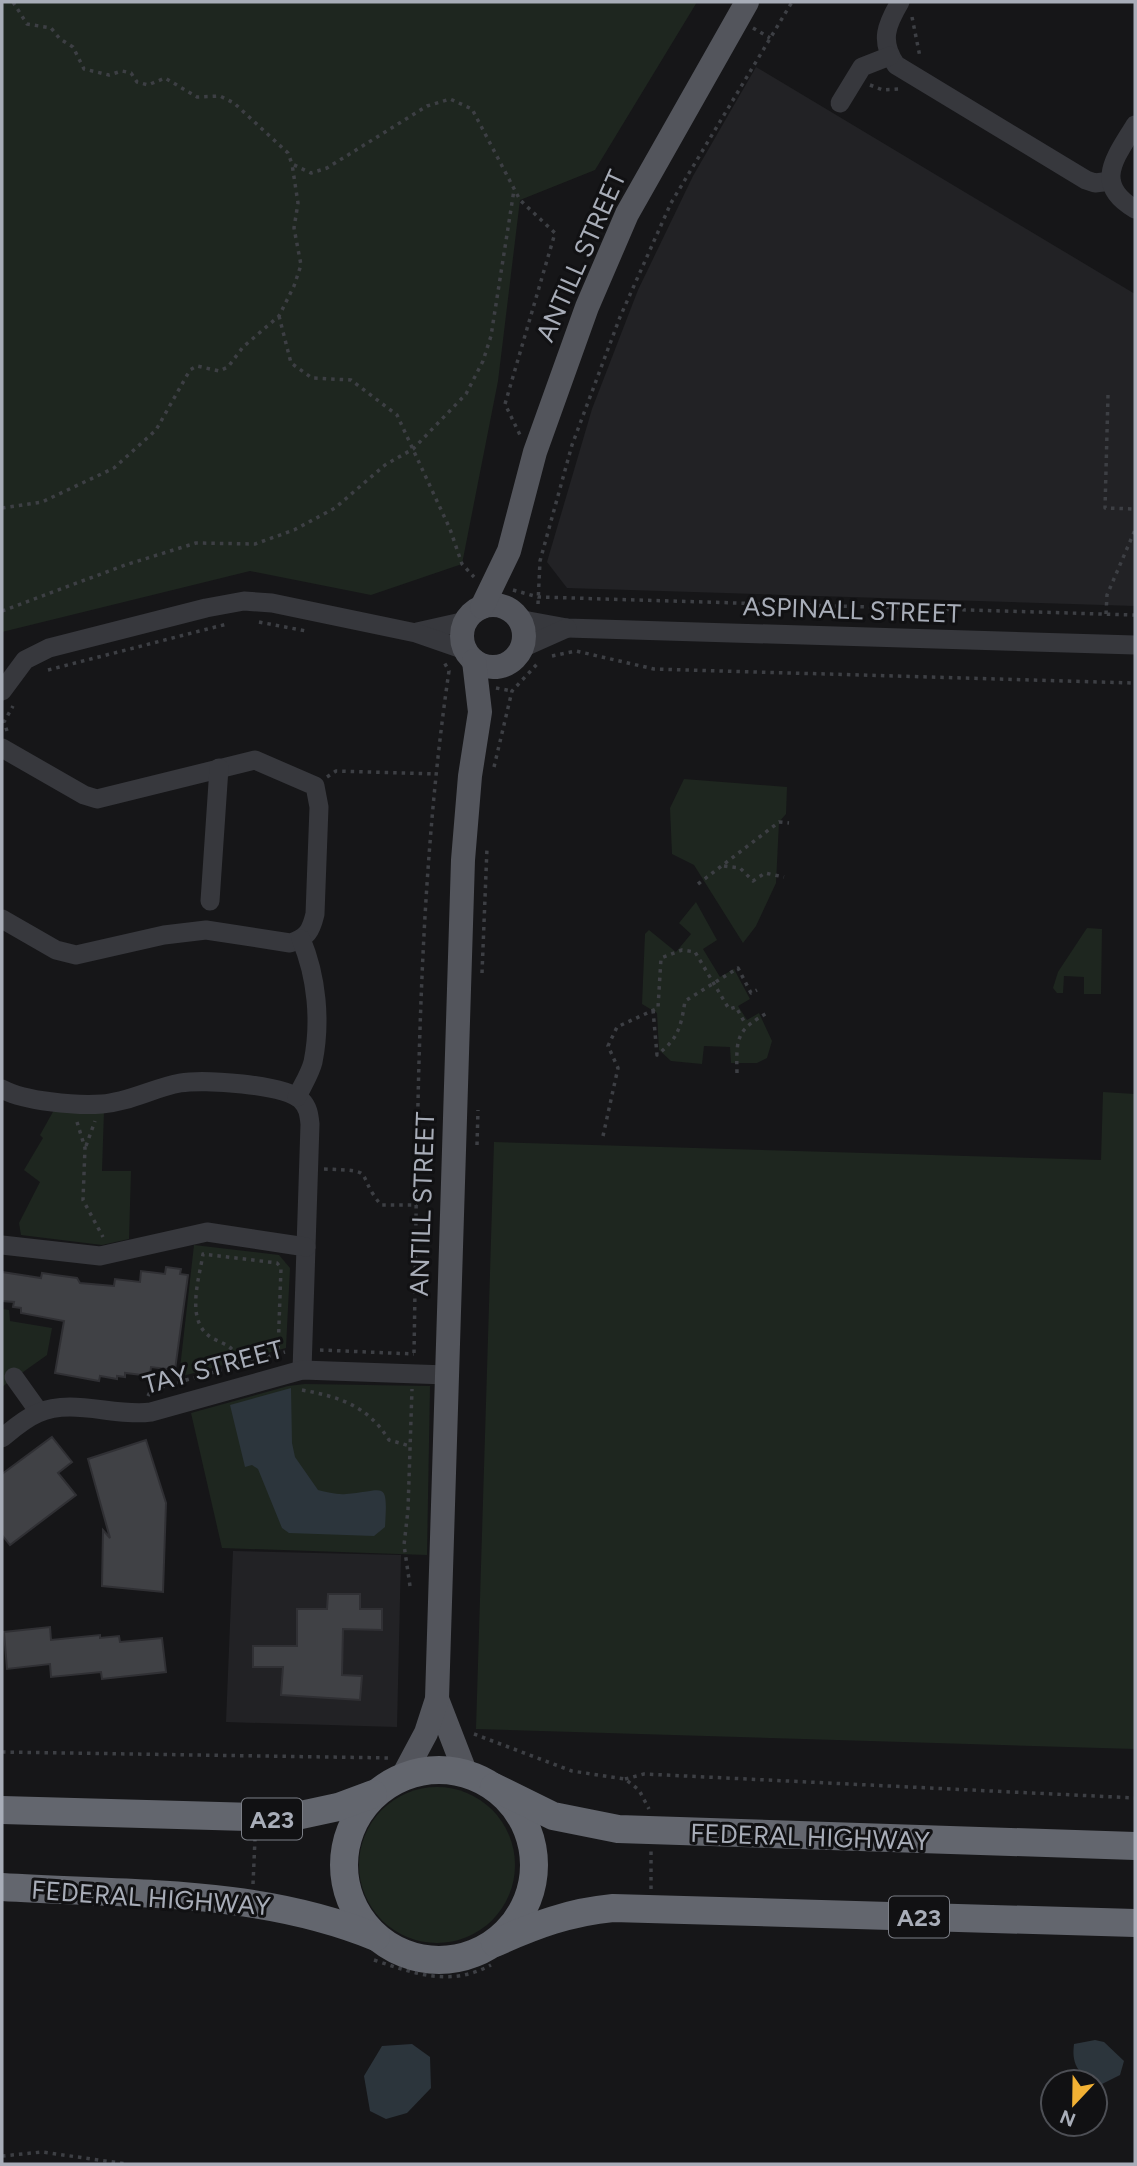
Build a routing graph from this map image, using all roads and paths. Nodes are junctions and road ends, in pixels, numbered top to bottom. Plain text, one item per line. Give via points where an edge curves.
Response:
1 (13, 2) edge
2 (747, 2) edge
3 (792, 2) edge
4 (900, 2) edge
5 (890, 56) junction
6 (841, 103) dead end
7 (1135, 125) edge
8 (292, 164) junction
9 (1111, 181) junction
10 (514, 188) junction
11 (1135, 209) edge
12 (279, 316) junction
13 (1108, 395) dead end
14 (413, 449) junction
15 (534, 452) junction
16 (2, 508) edge
17 (1135, 509) edge
18 (1135, 530) edge
19 (509, 551) junction
20 (478, 580) dead end
21 (2, 611) edge
22 (474, 614) junction
23 (1107, 614) junction
24 (1135, 615) edge
25 (516, 616) junction
26 (258, 622) dead end
27 (232, 623) dead end
28 (567, 628) junction
29 (311, 632) dead end
30 (416, 633) junction
31 (1135, 645) edge
32 (441, 655) dead end
33 (469, 655) junction
34 (514, 656) junction
35 (47, 671) dead end
36 (1135, 683) edge
37 (8, 697) edge
38 (480, 712) junction
39 (5, 741) edge
40 (219, 768) junction
41 (494, 769) dead end
42 (435, 774) junction
43 (315, 786) junction
44 (789, 823) dead end
45 (487, 835) dead end
46 (723, 866) junction
47 (784, 877) dead end
48 (698, 884) dead end
49 (211, 901) dead end
50 (2, 919) edge
51 (301, 939) junction
52 (482, 981) dead end
53 (712, 982) junction
54 (757, 990) dead end
55 (653, 1010) junction
56 (769, 1012) dead end
57 (746, 1025) junction
58 (737, 1073) dead end
59 (2, 1088) edge
60 (297, 1097) junction
61 (478, 1103) dead end
62 (99, 1104) junction
63 (71, 1115) dead end
64 (603, 1136) dead end
65 (477, 1145) dead end
66 (85, 1149) junction
67 (308, 1169) junction
68 (417, 1205) junction
69 (2, 1245) edge
70 (306, 1247) junction
71 (112, 1255) junction
72 (278, 1352) dead end
73 (414, 1353) dead end
74 (240, 1364) dead end
75 (302, 1370) junction
76 (413, 1374) junction
77 (447, 1375) junction
78 (13, 1377) dead end
79 (293, 1391) dead end
80 (39, 1412) junction
81 (2, 1438) edge
82 (410, 1446) junction
83 (410, 1586) dead end
84 (438, 1699) junction
85 (2, 1752) edge
86 (466, 1774) junction
87 (392, 1776) junction
88 (494, 1787) junction
89 (1135, 1798) edge
90 (2, 1810) edge
91 (256, 1819) junction
92 (651, 1822) junction
93 (1135, 1846) edge
94 (2, 1887) edge
95 (253, 1902) junction
96 (651, 1909) junction
97 (1135, 1923) edge
98 (371, 1947) junction
99 (497, 1952) junction
100 (2, 2156) edge
101 (127, 2164) edge

1 - 8 path via 27,24 51,28 73,47 84,69 109,75 131,73 136,82 148,85 165,78 197,97 220,96 234,103 288,153
2 - 15 main road, ANTILL STREET via 628,214 587,307
3 - 23 path via 671,204 620,317 572,445 540,561 538,597
4 - 5 street via 886,30
5 - 6 street via 862,67
5 - 9 street via 904,71 1086,180
7 - 9 street via 1115,159
8 - 10 path via 311,173 327,168 427,106 450,99 472,109
8 - 12 path via 298,203 294,228 302,265
9 - 11 street via 1119,198
10 - 14 path via 483,361 466,394
10 - 15 path via 520,200 555,233 505,404
12 - 14 path via 291,363 312,378 351,380 397,415
12 - 16 path via 243,346 228,367 190,370 156,430 114,468 43,502
13 - 17 path via 1105,508
14 - 20 path via 462,564
14 - 21 path via 385,465 335,508 294,530 255,544 196,543
15 - 19 main road, ANTILL STREET
18 - 23 path via 1107,595
19 - 22 main road, ANTILL STREET
19 - 25 main road, ANTILL STREET
22 - 25 main road via 498,606
22 - 30 street
22 - 33 main road via 462,631
23 - 24 path
25 - 28 street, ASPINALL STREET
25 - 34 main road via 524,638
26 - 29 path
27 - 35 path
28 - 31 street, ASPINALL STREET
28 - 34 street, ASPINALL STREET
30 - 33 street
30 - 37 street via 244,601 49,648 25,660
32 - 42 path via 449,671
33 - 34 main road via 489,667
33 - 38 main road, ANTILL STREET
34 - 38 main road, ANTILL STREET
36 - 41 path via 654,669 576,651 538,663 512,691
37 - 39 path
38 - 77 main road, ANTILL STREET via 463,860
39 - 40 street via 84,795 97,799
40 - 43 street via 254,760
40 - 49 street
42 - 43 path via 336,771
42 - 68 path
43 - 51 street via 315,914 312,930
44 - 46 path via 779,822
45 - 52 path
46 - 47 path via 740,867 753,881 765,873
46 - 48 path
50 - 51 street via 55,950 76,955 206,930 290,943
51 - 60 street via 316,983 313,1064
53 - 54 path via 738,968 751,993
53 - 55 path via 695,952 682,950 662,958 658,1008
53 - 55 path via 685,1001 681,1030 657,1055
53 - 57 path
55 - 64 path via 617,1027 608,1046 618,1068
56 - 57 path
57 - 58 path via 736,1042
59 - 62 street via 28,1097
60 - 62 street via 276,1090 197,1082
60 - 67 street via 309,1115
61 - 65 path
62 - 66 path
63 - 66 path via 81,1127
66 - 71 path via 83,1200
67 - 68 path via 359,1170 381,1205
67 - 70 street
68 - 73 path
69 - 71 street via 86,1257
70 - 71 street via 206,1232
70 - 75 street
72 - 74 path via 281,1268 277,1263 203,1254 195,1309 198,1321 207,1335 232,1347
75 - 76 street, TAY STREET
75 - 80 street, TAY STREET via 151,1412 129,1415 62,1407
76 - 77 street, TAY STREET
76 - 82 path
77 - 84 main road, ANTILL STREET
78 - 80 street
79 - 82 path via 333,1396 359,1407 389,1440
80 - 81 street, TAY STREET
82 - 83 path via 404,1545
84 - 86 main road, ANTILL STREET
84 - 87 main road, ANTILL STREET via 426,1733
85 - 87 path
86 - 87 highway, A23 via 434,1770
86 - 88 highway, A23
87 - 91 highway, A23 via 312,1814
87 - 98 highway, A23 via 357,1817 344,1865 349,1896
88 - 92 highway, FEDERAL HIGHWAY / A23 via 552,1816 618,1829
88 - 99 highway, A23 via 526,1824 535,1866 524,1910
89 - 92 path via 644,1774 625,1779 639,1790
90 - 91 highway, A23
91 - 95 path
92 - 93 highway, FEDERAL HIGHWAY / A23
92 - 96 path
94 - 95 highway, FEDERAL HIGHWAY / A23
95 - 98 highway, FEDERAL HIGHWAY / A23 via 320,1917
96 - 97 highway, A23
96 - 99 highway, A23 via 579,1911 545,1920
98 - 99 highway, A23 via 437,1961
98 - 99 path via 437,1979 461,1976
100 - 101 path via 42,2152

